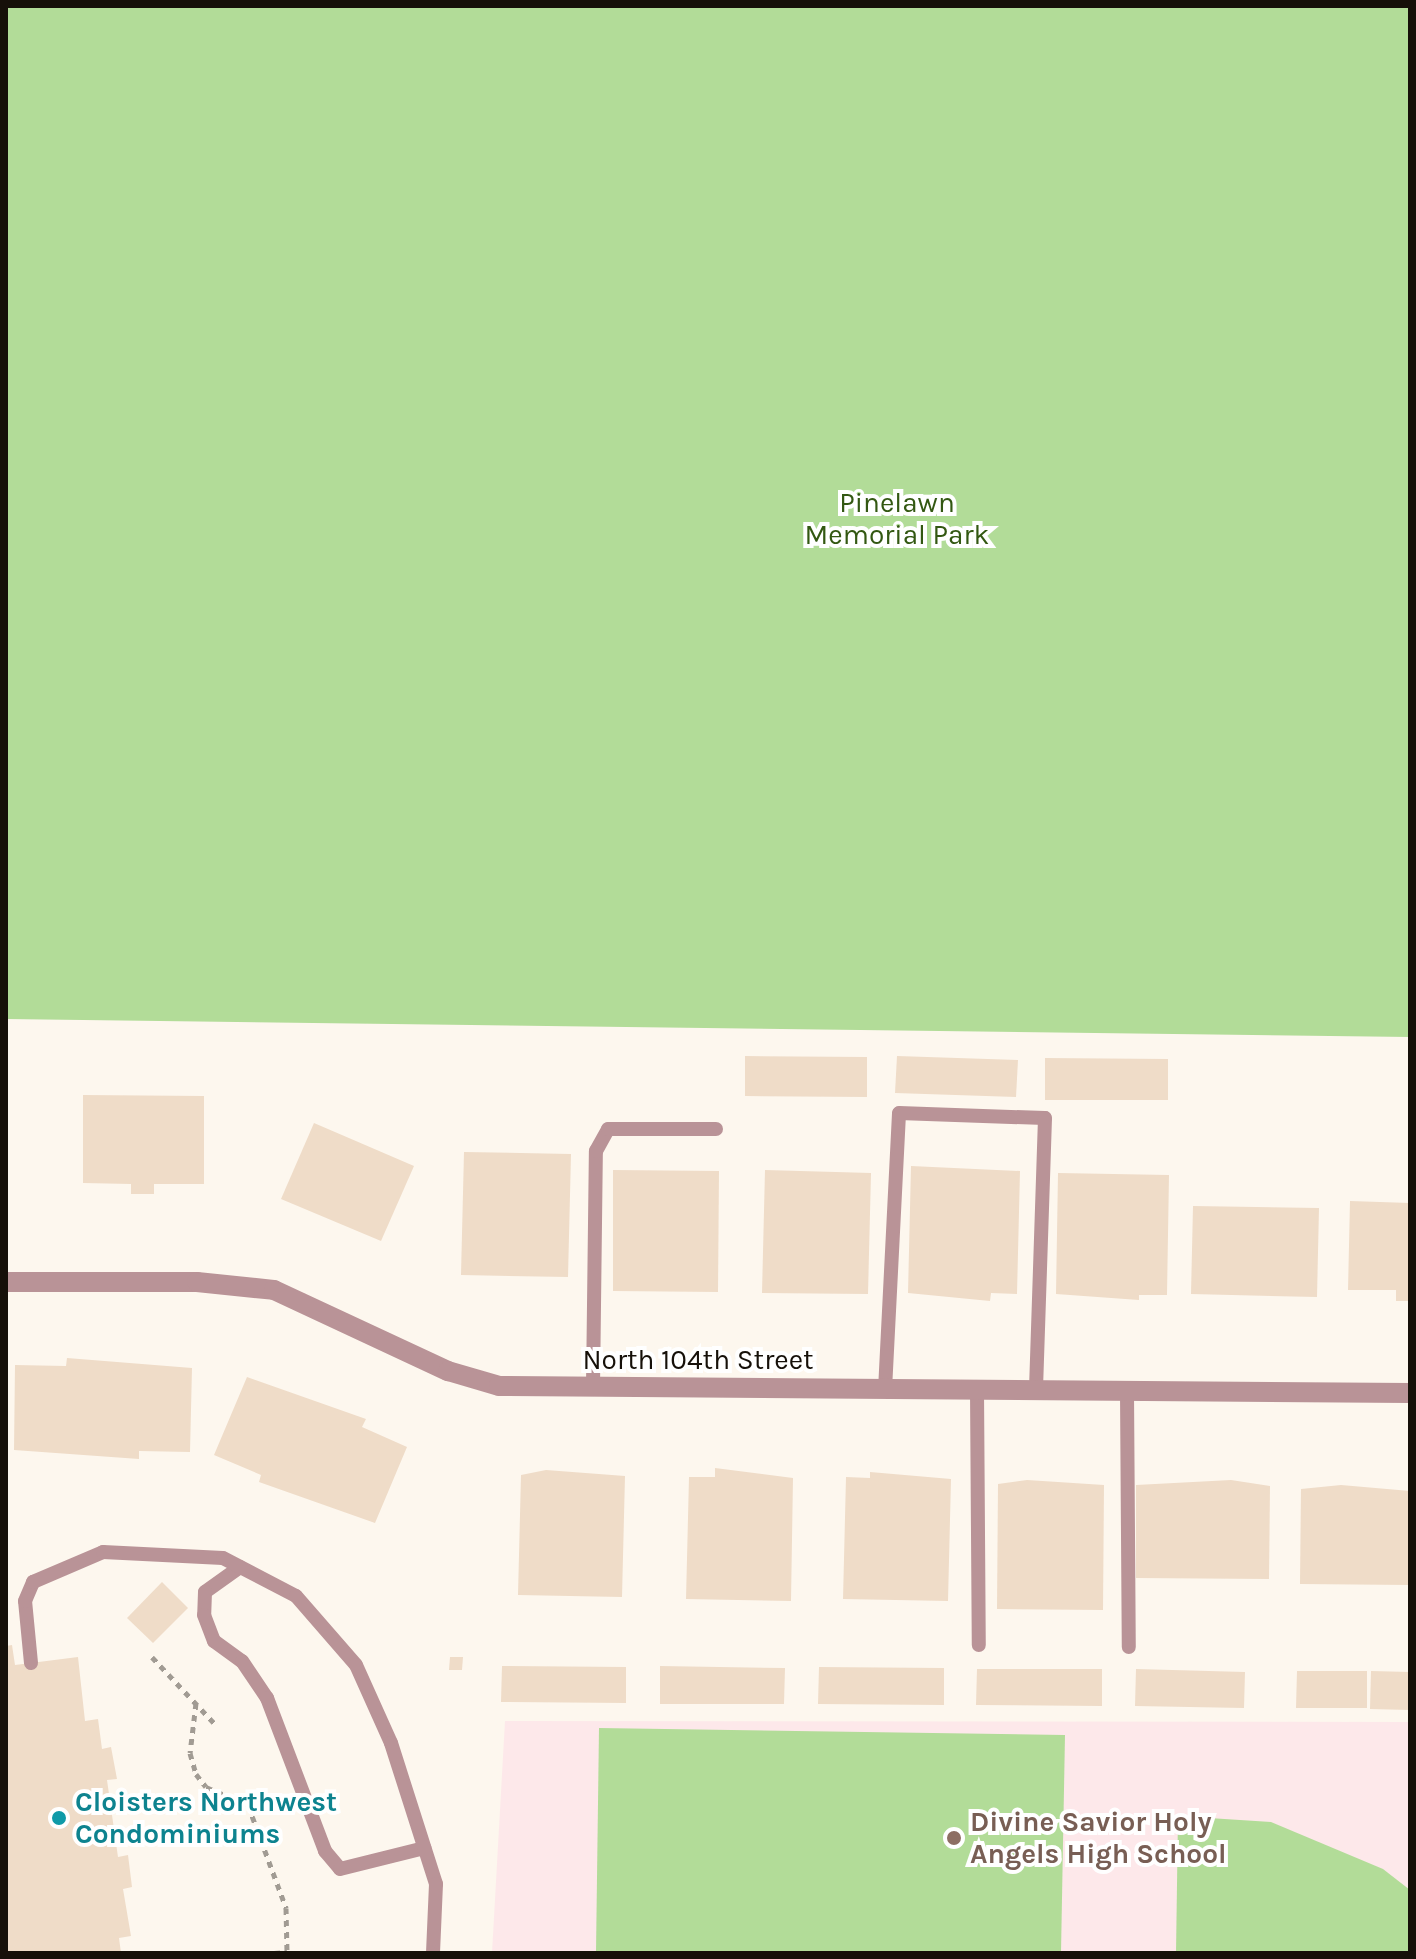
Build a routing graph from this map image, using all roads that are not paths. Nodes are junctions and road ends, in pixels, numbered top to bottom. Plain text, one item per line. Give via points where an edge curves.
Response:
1 (716, 1129) dead end
2 (6, 1282) edge
3 (593, 1387) junction
4 (885, 1390) junction
5 (977, 1390) junction
6 (1036, 1391) junction
7 (1127, 1392) junction
8 (1410, 1393) edge
9 (240, 1567) junction
10 (979, 1645) dead end
11 (1129, 1647) dead end
12 (31, 1663) dead end
13 (424, 1848) junction
14 (433, 1953) edge

1 - 3 lane via 608,1129 596,1151
2 - 3 street, North 104th Street via 197,1282 274,1290 448,1371 499,1386
3 - 4 street, North 104th Street
4 - 5 street, North 104th Street
4 - 6 lane via 899,1113 1045,1118
5 - 6 street, North 104th Street
5 - 10 lane
6 - 7 street, North 104th Street
7 - 8 street, North 104th Street
7 - 11 lane
9 - 12 lane via 163,1550 103,1552 52,1570 33,1582 25,1601
9 - 13 lane via 296,1596 356,1665
9 - 13 lane via 205,1592 204,1615 214,1641 242,1661 267,1698 325,1851 340,1869
13 - 14 lane via 436,1884

